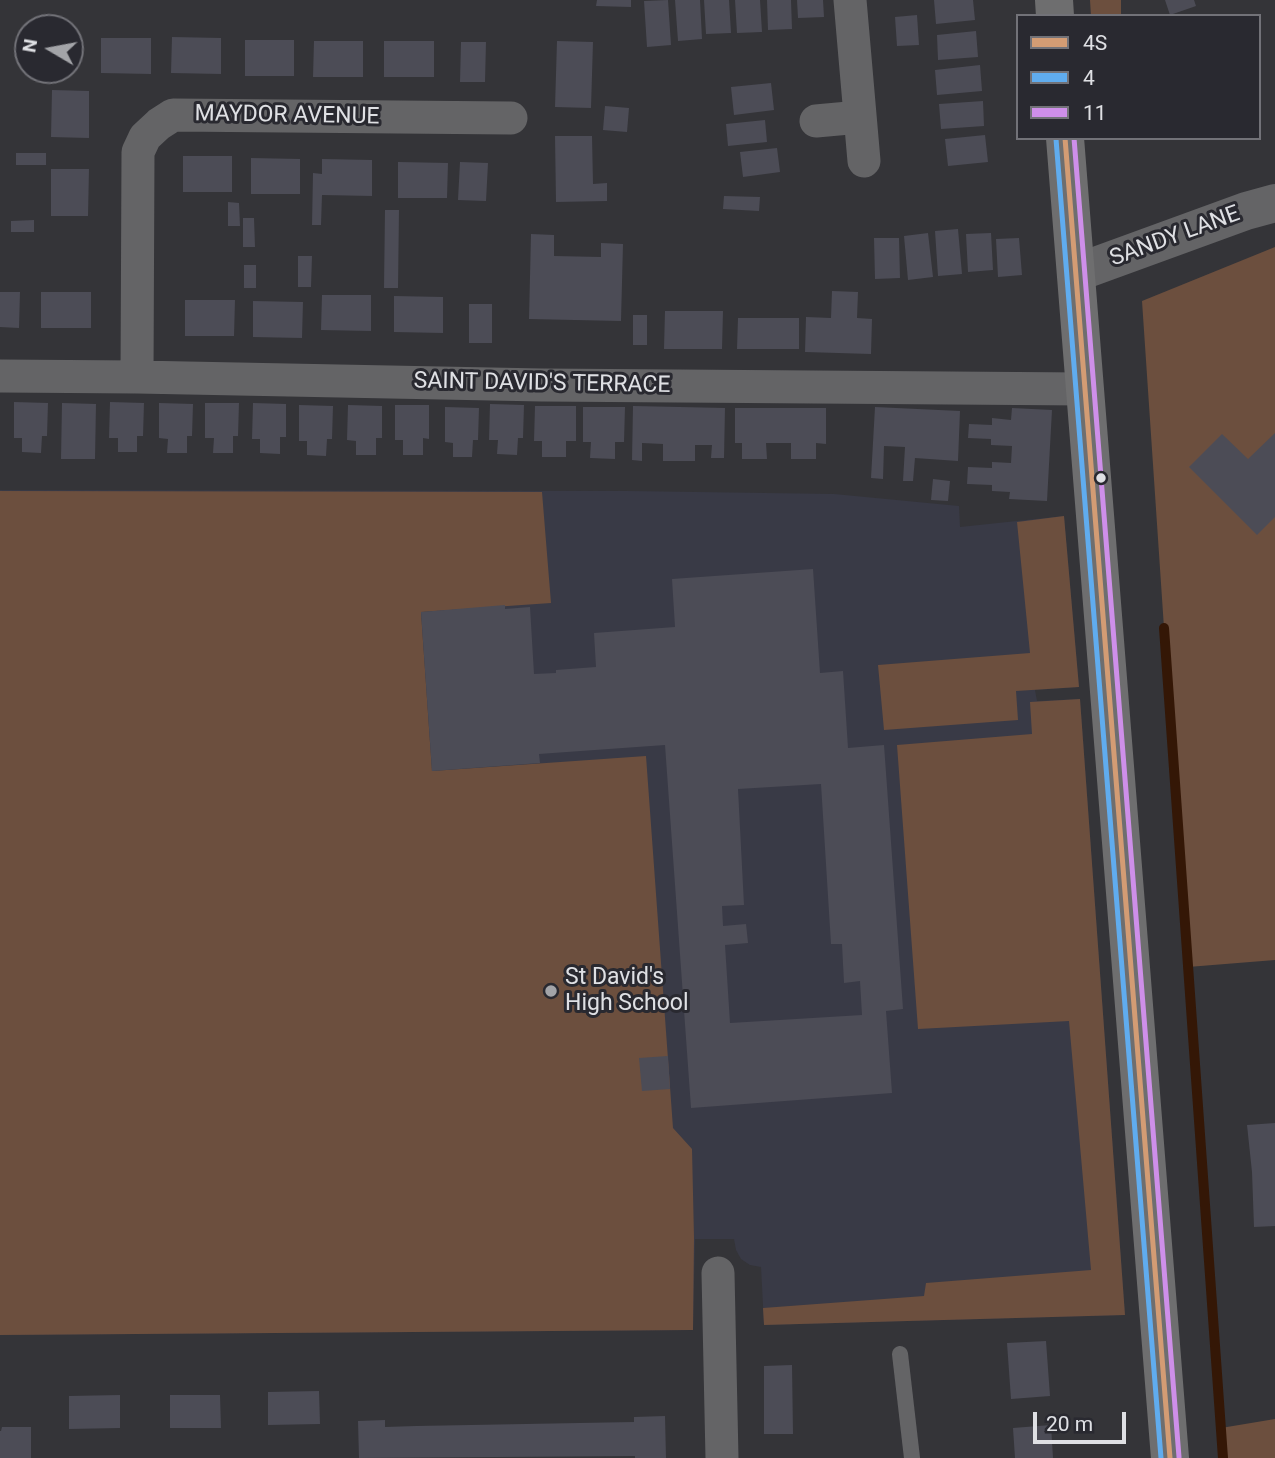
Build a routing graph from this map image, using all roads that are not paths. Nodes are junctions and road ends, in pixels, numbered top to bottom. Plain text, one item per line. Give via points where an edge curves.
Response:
1 (850, 0) edge
2 (860, 117) junction
3 (511, 118) dead end
4 (816, 121) dead end
5 (1065, 140) edge
6 (864, 161) dead end
7 (1275, 203) edge
8 (1076, 273) junction
9 (0, 376) edge
10 (137, 377) junction
11 (1085, 389) junction
12 (718, 1273) dead end
13 (900, 1354) dead end
14 (722, 1458) edge
15 (912, 1458) edge
16 (1170, 1458) edge

1 - 2 street
2 - 4 street
2 - 6 street
3 - 10 street, MAYDOR AVENUE via 173,115 159,124 145,136 138,152
5 - 8 main road
7 - 8 street, SANDY LANE
8 - 11 main road
9 - 10 street, SAINT DAVID'S TERRACE
10 - 11 street, SAINT DAVID'S TERRACE
11 - 16 main road
12 - 14 street
13 - 15 lane

